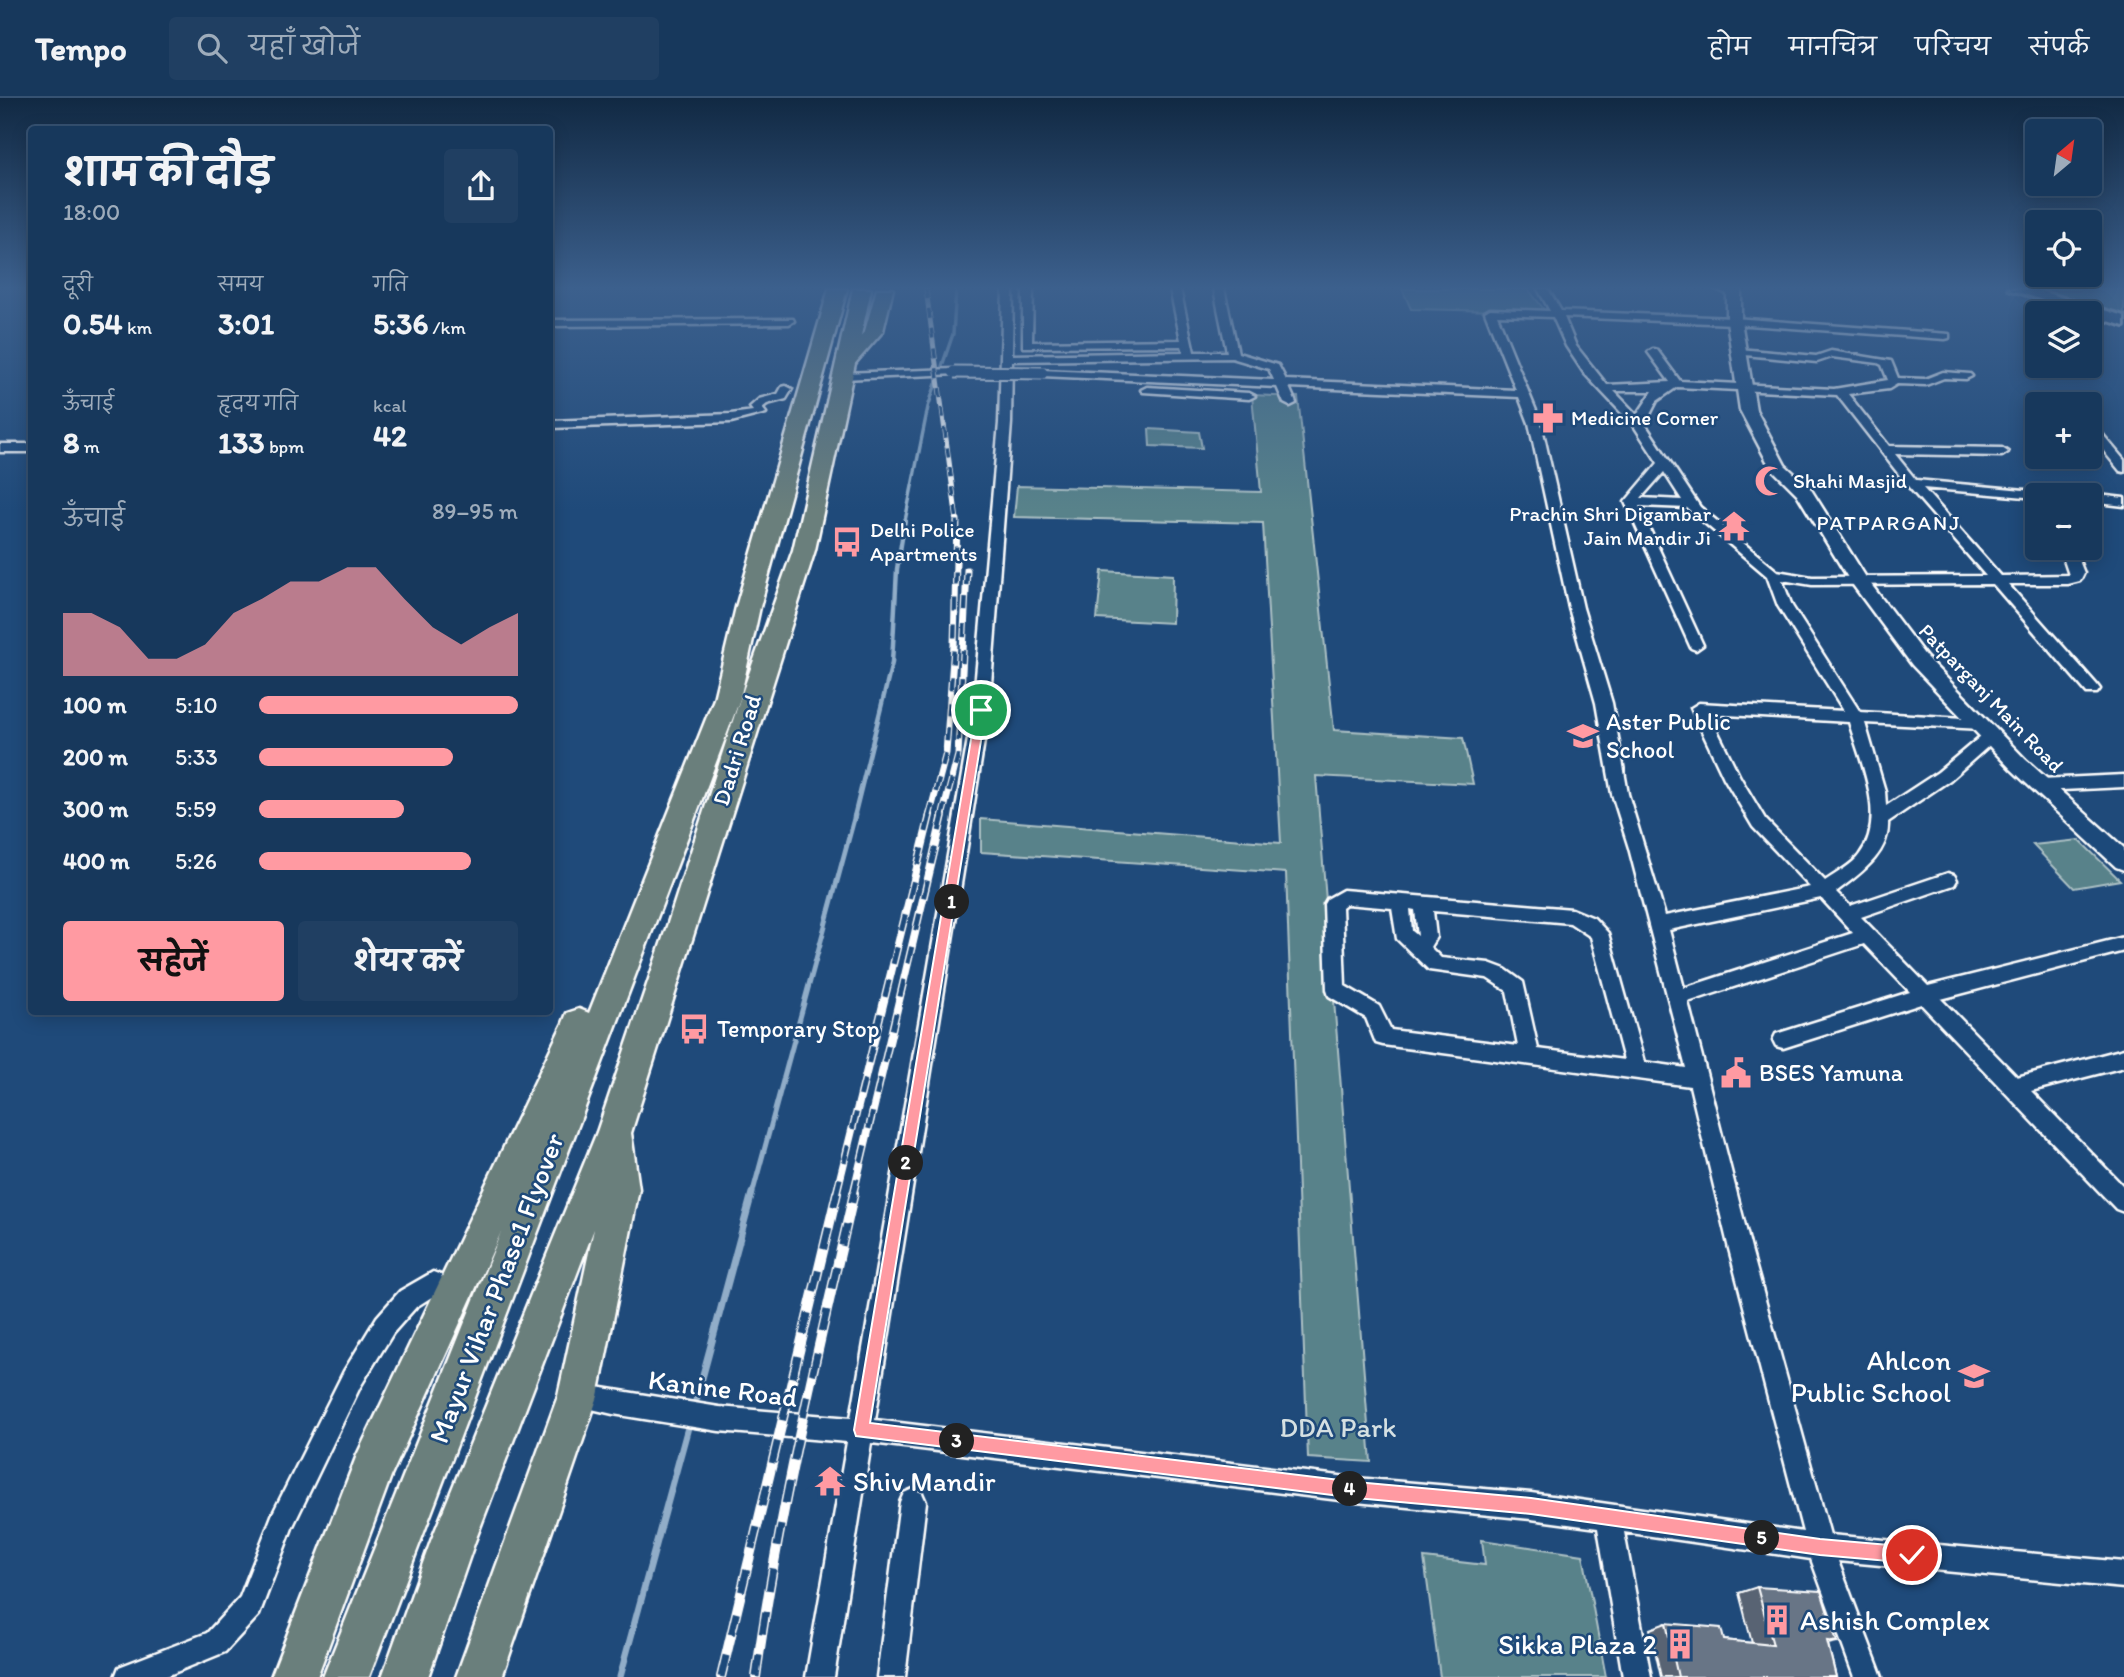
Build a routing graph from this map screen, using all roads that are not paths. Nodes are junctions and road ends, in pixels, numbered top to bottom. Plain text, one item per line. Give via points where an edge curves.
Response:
1 (819, 363) edge
2 (846, 363) edge
3 (851, 363) edge
4 (1006, 363) edge
5 (1259, 363) edge
6 (1512, 363) edge
7 (1584, 363) edge
8 (1661, 363) edge
9 (1741, 363) edge
10 (1885, 363) edge
11 (844, 370) junction
12 (1966, 376) dead end
13 (1894, 381) junction
14 (1282, 383) junction
15 (1677, 384) junction
16 (1745, 385) junction
17 (1604, 388) junction
18 (1662, 388) junction
19 (786, 389) dead end
20 (1147, 390) dead end
21 (1840, 392) junction
22 (1525, 394) junction
23 (1249, 397) dead end
24 (1290, 403) dead end
25 (1639, 424) junction
26 (553, 425) edge
27 (2102, 444) edge
28 (0, 448) edge
29 (28, 448) edge
30 (2106, 449) junction
31 (1885, 450) junction
32 (2124, 451) edge
33 (2002, 452) dead end
34 (1664, 464) junction
35 (2124, 468) edge
36 (1912, 483) junction
37 (2025, 497) edge
38 (2102, 499) edge
39 (1631, 502) junction
40 (2124, 502) edge
41 (1691, 504) junction
42 (2074, 560) edge
43 (1773, 574) junction
44 (1995, 579) junction
45 (1859, 581) junction
46 (1696, 645) dead end
47 (2092, 689) dead end
48 (1855, 716) junction
49 (1987, 729) junction
50 (2124, 781) edge
51 (2041, 785) junction
52 (1879, 819) junction
53 (2120, 854) edge
54 (1948, 880) dead end
55 (1824, 891) junction
56 (648, 901) junction
57 (1399, 902) junction
58 (1423, 904) junction
59 (1848, 914) junction
60 (1657, 925) junction
61 (1865, 936) junction
62 (2124, 944) edge
63 (1419, 947) junction
64 (1925, 995) junction
65 (1677, 998) junction
66 (1783, 1040) dead end
67 (1530, 1056) junction
68 (2124, 1058) edge
69 (1696, 1067) junction
70 (1637, 1072) junction
71 (2013, 1087) junction
72 (614, 1132) junction
73 (2121, 1195) edge
74 (433, 1283) dead end
75 (578, 1396) junction
76 (861, 1430) junction
77 (913, 1502) dead end
78 (1609, 1516) junction
79 (1820, 1547) junction
80 (2124, 1575) edge
81 (129, 1677) edge
82 (294, 1677) edge
83 (346, 1677) edge
84 (405, 1677) edge
85 (478, 1677) edge
86 (820, 1677) edge
87 (891, 1677) edge
88 (1637, 1677) edge
89 (1868, 1677) edge

1 - 56 highway, Dadri Road via 748,607 727,699
2 - 11 highway, Dadri Road
3 - 11 main road
4 - 76 street via 981,710
5 - 14 street via 1274,367
6 - 22 street
7 - 17 street
8 - 15 street
9 - 16 street, Patparganj Main Road
10 - 13 street
11 - 14 street, bridge
11 - 72 highway, Dadri Road via 804,550
12 - 13 street
13 - 21 street via 1889,386
14 - 22 street
14 - 24 street
15 - 16 street
15 - 18 street
16 - 21 street
16 - 45 street, Patparganj Main Road via 1748,410 1778,467 1804,491
17 - 18 street
17 - 25 street
18 - 25 street
19 - 26 street via 782,397 763,401 757,407 760,413 731,418
20 - 23 street
21 - 31 street
22 - 60 street via 1604,704 1620,794
25 - 34 street
27 - 30 street
28 - 29 street
30 - 32 street
30 - 35 street
31 - 33 street
31 - 36 street
34 - 39 street
34 - 41 street
36 - 37 street
36 - 44 street
38 - 40 street
39 - 41 street
39 - 46 street
41 - 43 street
42 - 44 street via 2074,578
43 - 45 street via 1812,581
43 - 48 street via 1785,606
44 - 45 street
44 - 47 street
45 - 49 street, Patparganj Main Road via 1919,661
48 - 49 street
48 - 52 street via 1868,754
48 - 55 street via 1699,708 1759,823
49 - 51 street, Patparganj Main Road
49 - 52 street via 1944,776
50 - 51 street
51 - 53 street, Patparganj Main Road
52 - 55 street via 1880,831 1866,860
54 - 59 street
55 - 59 street
55 - 60 street
56 - 82 highway via 582,1018 437,1327 372,1470
56 - 83 highway, Mayur Vihar Phase1 Flyover
57 - 58 street
57 - 63 street via 1402,934
57 - 67 street via 1343,897 1333,904 1336,990 1371,1009 1380,1019 1383,1037
58 - 63 street via 1427,937
58 - 70 street via 1572,916 1588,923 1599,933
59 - 61 street
60 - 65 street
61 - 64 street
61 - 65 street
62 - 64 street
63 - 67 street via 1436,965 1488,969 1510,980 1517,987
64 - 66 street
64 - 71 street
65 - 69 street
67 - 70 street
68 - 71 street
69 - 70 street
69 - 79 street
71 - 73 street
72 - 75 highway via 621,1189
72 - 84 highway, Mayur Vihar Phase1 Flyover via 453,1541
74 - 81 street via 408,1298 385,1325 352,1379 282,1522 250,1606 216,1643
75 - 76 street, Kanine Road via 803,1429
75 - 85 highway
76 - 78 street, Kanine Road
76 - 86 street
77 - 87 street
78 - 79 street, Kanine Road
78 - 88 street
79 - 80 street, Kanine Road
79 - 89 street

